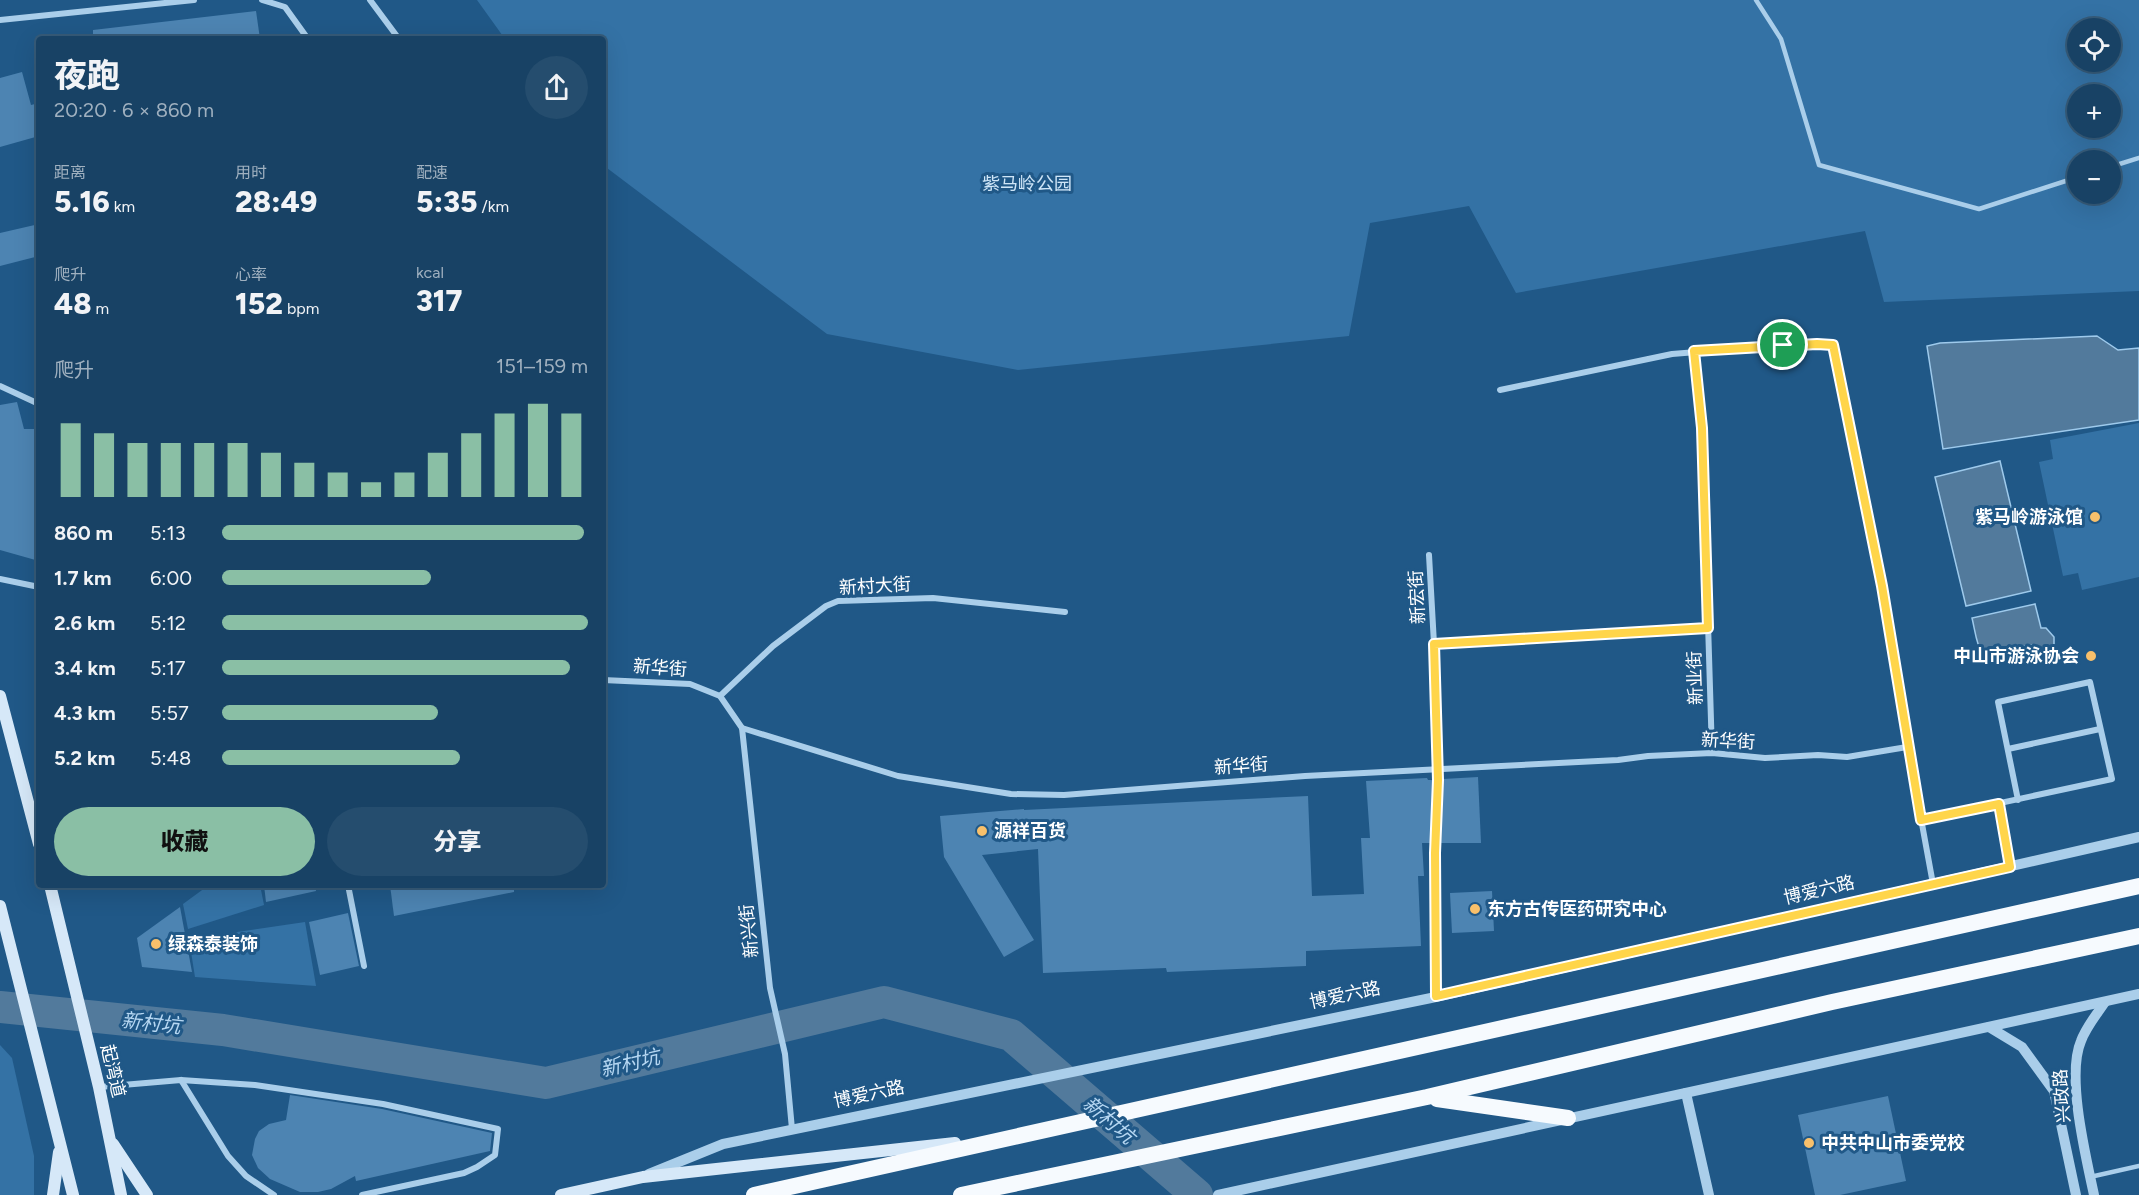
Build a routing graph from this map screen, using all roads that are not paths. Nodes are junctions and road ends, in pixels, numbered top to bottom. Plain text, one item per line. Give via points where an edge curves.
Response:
1 (194, 0) edge
2 (262, 0) edge
3 (370, 0) edge
4 (1756, 0) edge
5 (0, 20) edge
6 (306, 36) edge
7 (397, 36) edge
8 (2139, 158) edge
9 (2121, 164) edge
10 (2067, 181) edge
11 (1694, 351) junction
12 (0, 386) edge
13 (1500, 390) dead end
14 (36, 403) edge
15 (1429, 555) dead end
16 (0, 579) edge
17 (36, 586) edge
18 (1065, 612) dead end
19 (1708, 628) junction
20 (1434, 644) junction
21 (606, 680) edge
22 (0, 696) edge
23 (720, 696) junction
24 (742, 728) junction
25 (2100, 729) junction
26 (1908, 747) junction
27 (2008, 749) junction
28 (1712, 753) junction
29 (1437, 770) junction
30 (2018, 800) junction
31 (1999, 804) junction
32 (1921, 820) junction
33 (36, 833) edge
34 (2139, 837) edge
35 (2010, 867) junction
36 (1933, 884) junction
37 (2139, 886) edge
38 (51, 888) edge
39 (349, 888) edge
40 (0, 906) edge
41 (2139, 936) edge
42 (364, 966) dead end
43 (2139, 994) edge
44 (1436, 996) junction
45 (2105, 1002) junction
46 (1989, 1027) junction
47 (181, 1080) junction
48 (99, 1088) junction
49 (1686, 1093) junction
50 (1427, 1097) junction
51 (1568, 1118) junction
52 (792, 1129) junction
53 (108, 1137) junction
54 (1001, 1138) junction
55 (60, 1145) junction
56 (2139, 1166) edge
57 (643, 1176) junction
58 (2090, 1177) junction
59 (52, 1195) edge
60 (73, 1195) edge
61 (121, 1195) edge
62 (147, 1195) edge
63 (274, 1195) edge
64 (362, 1195) edge
65 (561, 1195) edge
66 (754, 1195) edge
67 (961, 1195) edge
68 (1218, 1195) edge
69 (1709, 1195) edge
70 (2076, 1195) edge
71 (2094, 1195) edge

1 - 5 street
2 - 6 street via 285,7
3 - 7 street
4 - 10 lane via 1781,39 1819,165 1979,209
8 - 9 lane
11 - 13 street
11 - 19 street, 新业街 via 1702,428
11 - 26 street via 1833,345 1882,586
12 - 14 street
15 - 20 street, 新宏街
16 - 17 street
18 - 23 street, 新村大街 via 933,598 837,601 773,646
19 - 20 street
19 - 28 street, 新业街
20 - 29 street, 新宏街
21 - 23 street, 新华街 via 690,684
22 - 33 main road
23 - 24 street
24 - 29 street, 新华街 via 898,776 1011,794 1064,795
24 - 52 street, 新兴街 via 770,988 785,1054
25 - 27 street
25 - 27 street via 2090,682 1998,702
25 - 30 street via 2112,779
26 - 28 street, 新华街 via 1847,757 1765,758
26 - 32 street
27 - 30 street
28 - 29 street, 新华街
29 - 44 street, 新宏街
30 - 31 street
31 - 32 street
31 - 35 street
32 - 36 street
34 - 35 street, 博爱六路
35 - 36 street, 博爱六路
36 - 44 street, 博爱六路
37 - 54 highway
38 - 48 main road, 起湾道
39 - 42 street
40 - 55 main road
41 - 50 highway via 1832,1002
43 - 45 street
44 - 52 street, 博爱六路
45 - 46 street
45 - 58 street, 兴政路 via 2081,1040 2075,1065
46 - 49 street
46 - 70 street, 兴政路 via 2022,1047 2054,1091
47 - 48 street
47 - 63 street via 228,1156 246,1176
47 - 64 street via 297,1090 383,1104 498,1130 495,1155 477,1167
48 - 53 main road, 起湾道
49 - 51 street
49 - 69 street
50 - 51 highway
50 - 67 highway
51 - 68 street
52 - 57 street, 博爱六路 via 723,1144
53 - 61 main road, 起湾道
53 - 62 main road
54 - 57 main road
54 - 66 highway
55 - 59 main road
55 - 60 main road
56 - 58 lane
57 - 65 main road, 博爱六路
58 - 71 street, 兴政路

